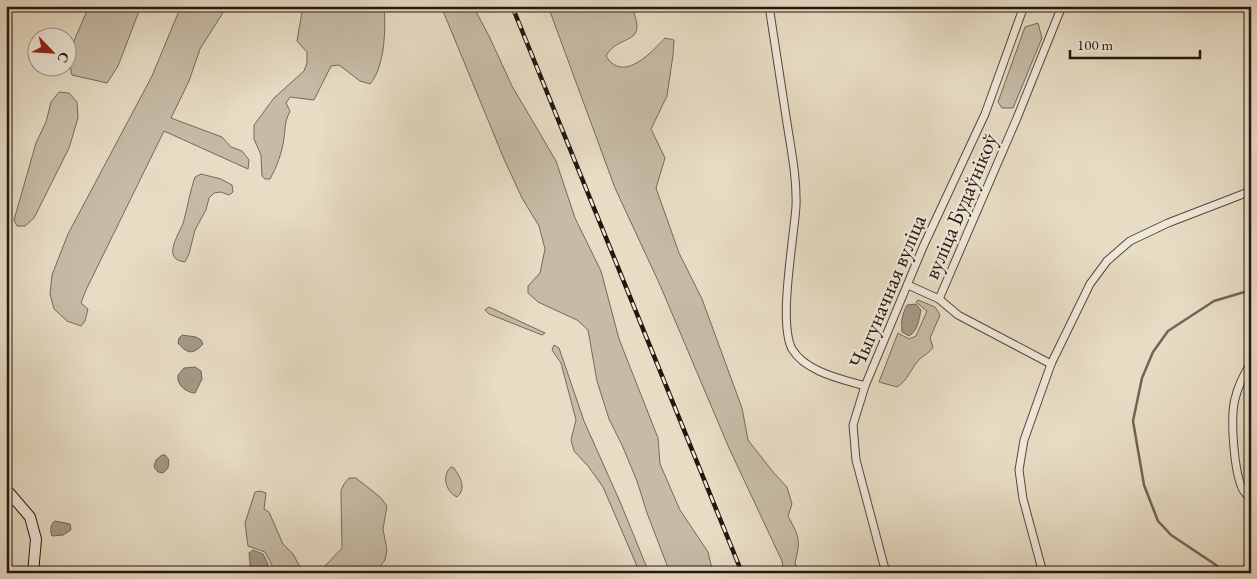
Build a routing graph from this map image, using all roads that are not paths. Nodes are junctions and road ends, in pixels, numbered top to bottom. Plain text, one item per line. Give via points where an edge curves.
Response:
1 (769, 6) edge
2 (1024, 6) edge
3 (1062, 6) edge
4 (1251, 191) edge
5 (908, 286) junction
6 (939, 299) junction
7 (1051, 364) junction
8 (1251, 364) edge
9 (865, 386) junction
10 (6, 489) edge
11 (1251, 499) edge
12 (33, 573) edge
13 (886, 573) edge
14 (1043, 573) edge

1 - 9 street, Чыгуначная вуліца via 792,154 796,204 787,334 792,348 806,363 835,377
2 - 5 street, Чыгуначная вуліца via 985,114
3 - 6 street, вуліца Будаўнікоў
4 - 7 street via 1130,241 1106,261 1090,284
5 - 6 street
5 - 9 street, Чыгуначная вуліца
6 - 7 street, вуліца Будаўнікоў via 958,315
7 - 14 street via 1028,426 1020,470 1023,499
8 - 11 street via 1244,373 1235,399 1233,430 1243,490
9 - 13 street via 853,425 856,460
10 - 12 street via 30,517 36,539

